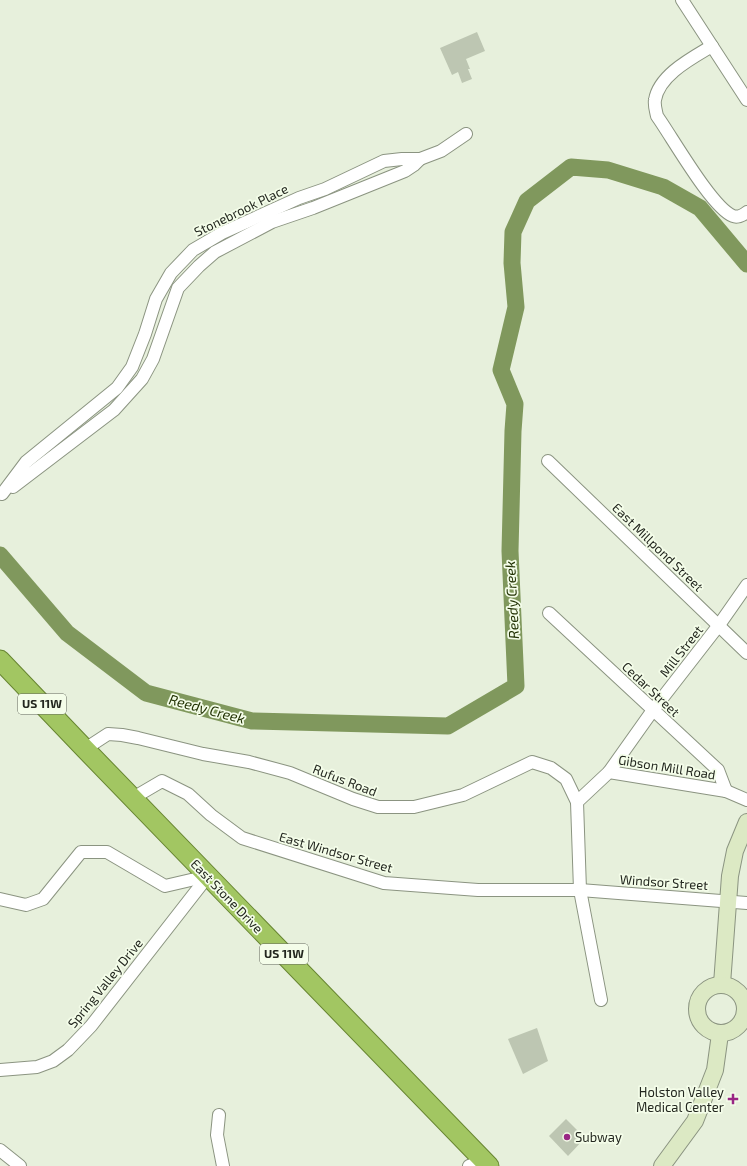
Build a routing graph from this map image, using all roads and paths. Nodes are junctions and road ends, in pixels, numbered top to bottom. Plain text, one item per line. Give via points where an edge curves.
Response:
1 (682, 0) edge
2 (712, 46) junction
3 (747, 100) edge
4 (466, 134) dead end
5 (420, 159) junction
6 (747, 212) edge
7 (548, 461) dead end
8 (1, 495) edge
9 (747, 585) edge
10 (550, 613) dead end
11 (719, 625) junction
12 (747, 653) edge
13 (0, 660) edge
14 (653, 710) junction
15 (85, 749) junction
16 (609, 772) junction
17 (726, 791) junction
18 (133, 798) junction
19 (747, 800) edge
20 (577, 802) junction
21 (747, 822) edge
22 (208, 876) junction
23 (580, 890) junction
24 (0, 899) edge
25 (728, 901) junction
26 (747, 903) edge
27 (722, 984) junction
28 (601, 1000) dead end
29 (745, 1011) edge
30 (720, 1034) junction
31 (0, 1070) edge
32 (219, 1115) dead end
33 (0, 1150) edge
34 (480, 1164) edge
35 (20, 1166) edge
36 (223, 1166) edge
37 (662, 1166) edge

1 - 2 street
2 - 3 street
2 - 6 street via 667,77 655,102 657,116 722,208 737,217
4 - 5 street, Stonebrook Place via 441,151
5 - 8 street, Stonebrook Place via 405,171 272,222 215,252 178,288 153,359 142,379 114,410
5 - 8 street, Stonebrook Place via 384,161 228,230 193,250 171,273 156,299 132,367 117,388 26,462
7 - 11 street, East Millpond Street
9 - 11 street, Mill Street
10 - 14 street, Cedar Street
11 - 12 street, East Millpond Street
11 - 14 street, Mill Street
13 - 15 highway, East Stone Drive / US 11W
14 - 16 street, Mill Street
14 - 17 street, Cedar Street via 718,770
15 - 18 highway, East Stone Drive / US 11W
15 - 20 street, Rufus Road via 108,734 138,738 290,773 378,807 414,807 463,795 532,762 551,768 566,779
16 - 17 street, Gibson Mill Road
16 - 20 street, Gibson Mill Road
17 - 19 street, Gibson Mill Road
18 - 22 highway, East Stone Drive / US 11W
18 - 23 street, East Windsor Street via 162,781 188,794 211,816 242,838 384,883 478,890
20 - 23 street
21 - 25 main road via 735,851
22 - 24 street via 165,886 107,852 81,852 42,899 26,905
22 - 31 street, Spring Valley Drive via 91,1026 68,1050 53,1061 37,1067
22 - 34 highway, East Stone Drive / US 11W
23 - 25 street, Windsor Street
23 - 28 street
25 - 26 street, Windsor Street
25 - 27 main road
27 - 29 main road via 736,990 741,996
27 - 30 main road via 707,988 697,1000 696,1008 700,1023 712,1032
29 - 30 main road via 740,1025 734,1030
30 - 37 main road via 716,1070 695,1120
32 - 36 street via 217,1135
33 - 35 street

